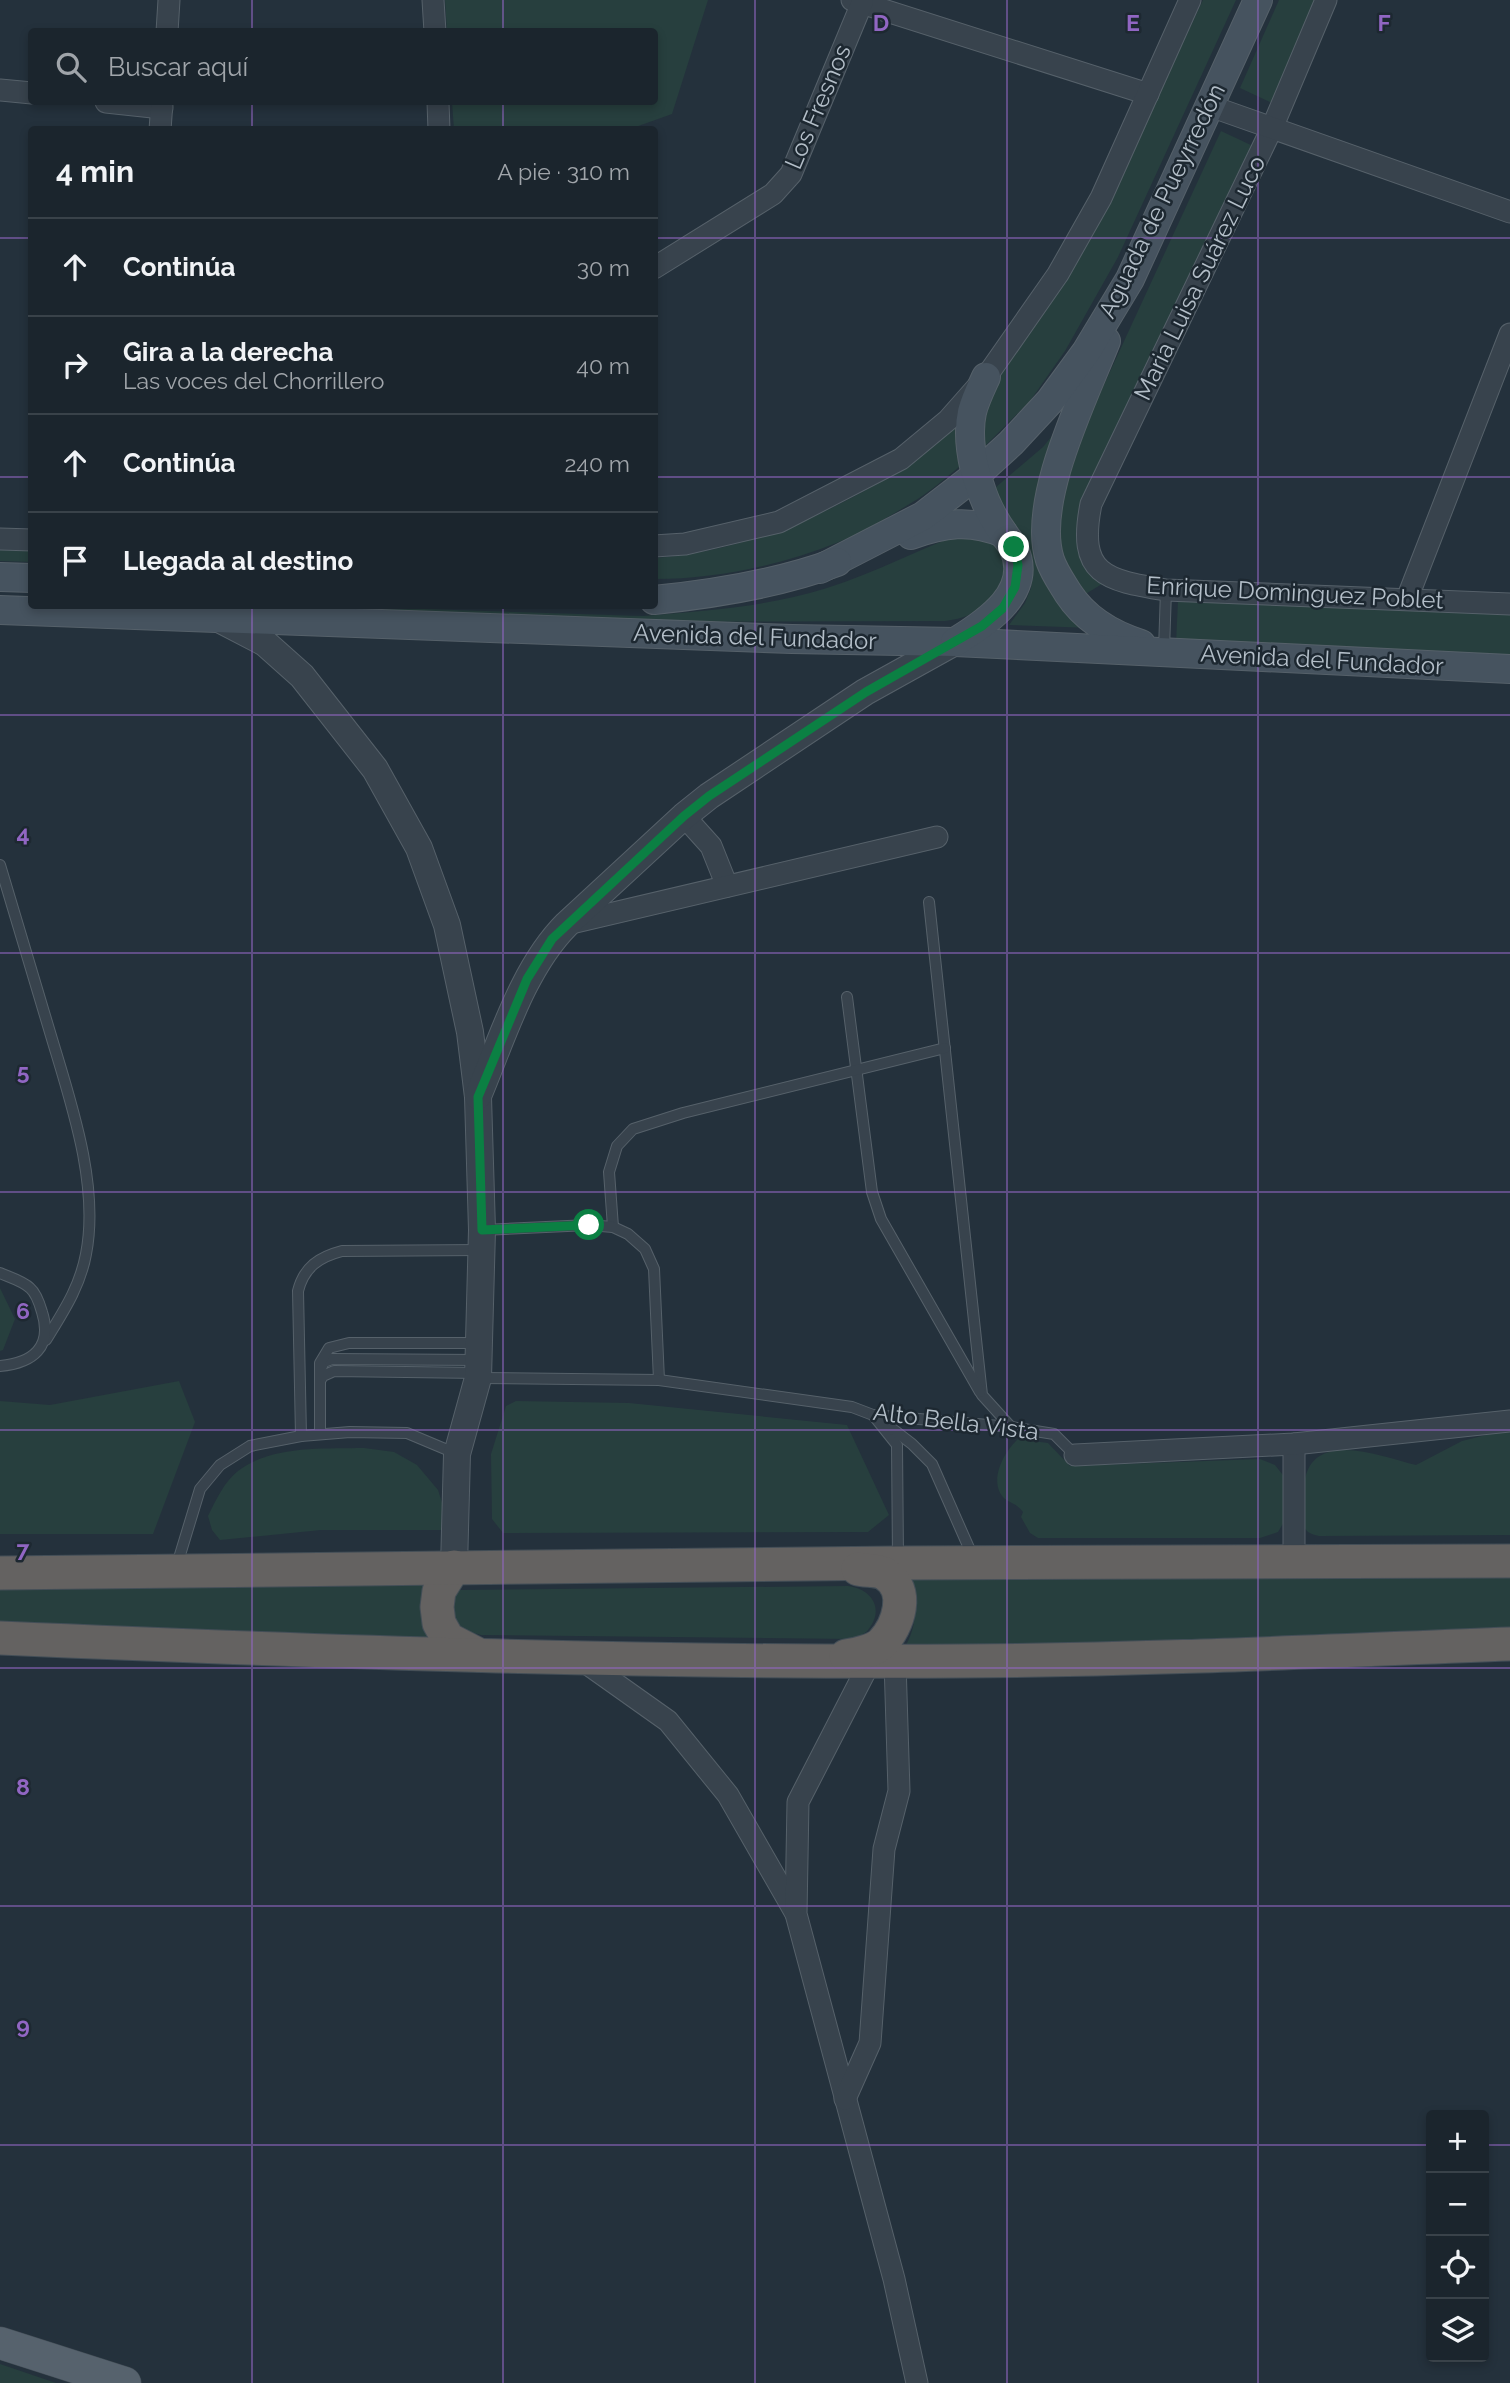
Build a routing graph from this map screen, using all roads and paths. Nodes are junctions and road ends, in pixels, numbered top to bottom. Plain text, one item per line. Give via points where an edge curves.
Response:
1 (169, 0) edge
2 (433, 0) edge
3 (1191, 0) edge
4 (1258, 0) edge
5 (1326, 0) edge
6 (857, 2) edge
7 (167, 28) edge
8 (435, 28) edge
9 (0, 90) edge
10 (28, 93) edge
11 (1148, 94) junction
12 (162, 105) edge
13 (438, 105) edge
14 (1210, 106) junction
15 (160, 126) edge
16 (439, 126) edge
17 (1272, 128) junction
18 (1510, 212) edge
19 (658, 266) edge
20 (1130, 279) junction
21 (1510, 334) edge
22 (986, 377) junction
23 (976, 475) junction
24 (1003, 533) junction
25 (0, 540) edge
26 (28, 540) edge
27 (658, 546) edge
28 (1090, 557) joint
29 (820, 569) junction
30 (0, 577) edge
31 (28, 578) edge
32 (1166, 590) junction
33 (658, 599) edge
34 (1406, 599) junction
35 (1510, 604) edge
36 (0, 610) edge
37 (219, 619) junction
38 (955, 642) junction
39 (1164, 652) junction
40 (1510, 669) edge
41 (684, 816) junction
42 (937, 837) dead end
43 (0, 865) edge
44 (727, 886) junction
45 (929, 902) dead end
46 (567, 924) junction
47 (847, 997) dead end
48 (945, 1048) junction
49 (856, 1070) junction
50 (478, 1097) junction
51 (613, 1227) junction
52 (482, 1240) junction
53 (0, 1273) edge
54 (46, 1340) junction
55 (478, 1363) junction
56 (0, 1366) edge
57 (320, 1375) junction
58 (659, 1380) junction
59 (982, 1395) junction
60 (873, 1415) junction
61 (1510, 1421) edge
62 (1012, 1427) junction
63 (320, 1434) junction
64 (301, 1436) junction
65 (1294, 1444) junction
66 (457, 1454) junction
67 (1075, 1455) joint
68 (1294, 1561) junction
69 (1510, 1561) edge
70 (898, 1563) junction
71 (975, 1563) junction
72 (826, 1564) junction
73 (0, 1565) edge
74 (454, 1567) junction
75 (113, 1571) junction
76 (176, 1571) junction
77 (0, 1573) edge
78 (898, 1596) junction
79 (0, 1638) edge
80 (1510, 1644) edge
81 (186, 1646) junction
82 (0, 1650) edge
83 (482, 1656) junction
84 (580, 1658) junction
85 (802, 1661) junction
86 (882, 1662) junction
87 (796, 1914) junction
88 (845, 2099) junction
89 (0, 2343) edge
90 (124, 2383) edge
91 (916, 2383) edge

1 - 7 street
2 - 8 street
3 - 11 street
4 - 14 main road, Aguada de Pueyrredón
5 - 17 street, Maria Luisa Suárez Luco
6 - 11 street
6 - 19 street, Los Fresnos via 791,174 773,194
9 - 10 street
11 - 22 street via 1095,208 1058,274
12 - 15 street
13 - 16 street
14 - 17 street
14 - 20 main road, Aguada de Pueyrredón
17 - 18 street
17 - 28 street, Maria Luisa Suárez Luco via 1091,504 1086,529
20 - 23 main road, Aguada de Pueyrredón via 1050,401
20 - 39 main road via 1057,470 1046,526 1050,559 1075,603 1118,637
21 - 34 street
22 - 23 main road via 972,413
22 - 27 street via 948,420 901,459 799,512 779,522
23 - 24 main road
23 - 29 main road, Aguada de Pueyrredón via 923,516
24 - 29 main road via 987,526 943,524
24 - 38 main road via 1014,547 1018,565 1015,587 1003,608
25 - 26 street
28 - 32 street, Enrique Dominguez Poblet via 1108,578
29 - 33 main road, Avenida del Fundador
30 - 31 main road
32 - 34 street, Enrique Dominguez Poblet
32 - 39 lane
34 - 35 street, Enrique Dominguez Poblet
36 - 37 main road, Avenida del Fundador
37 - 38 main road, Avenida del Fundador
37 - 50 street via 265,643 302,676 375,769 419,848 447,925 470,1032
38 - 39 main road, Avenida del Fundador
38 - 41 street via 866,692
39 - 40 main road, Avenida del Fundador
41 - 44 street via 711,846
41 - 46 street
42 - 44 street
43 - 54 lane via 72,1105 89,1208 87,1253 74,1295
44 - 46 street
45 - 48 lane
46 - 50 street via 527,979
47 - 49 lane
48 - 49 lane
48 - 59 lane
49 - 51 lane via 633,1129 617,1146 609,1172
49 - 59 lane via 872,1192 881,1219
50 - 52 street
51 - 52 lane via 589,1225
51 - 58 lane via 645,1249 654,1269
52 - 55 street
52 - 64 lane via 342,1251 310,1266 298,1291
53 - 54 lane via 30,1287 43,1313
54 - 56 lane via 32,1358
55 - 57 lane via 332,1359 324,1362
55 - 57 lane via 337,1345 323,1354
55 - 58 lane, Alto Bella Vista
55 - 66 street
57 - 63 lane
58 - 60 lane, Alto Bella Vista via 852,1408
59 - 62 lane
60 - 62 lane, Alto Bella Vista
60 - 70 lane via 897,1445
60 - 71 lane via 932,1464
61 - 65 street, Alto Bella Vista
62 - 67 lane, Alto Bella Vista via 1055,1434
63 - 64 lane
63 - 66 lane via 408,1433
64 - 76 lane via 250,1446 220,1465 200,1489
65 - 67 street, Alto Bella Vista
65 - 68 street
66 - 74 street
68 - 69 highway
68 - 71 highway
70 - 71 highway
70 - 72 highway
70 - 78 lane
72 - 74 highway
72 - 78 highway via 884,1573
73 - 75 highway
74 - 76 highway
74 - 83 highway via 439,1591 439,1623 448,1639
75 - 76 highway
75 - 77 highway
78 - 85 highway via 901,1610 880,1645 853,1655
79 - 81 highway
80 - 86 highway via 1115,1659
81 - 82 highway
81 - 83 highway
83 - 84 highway
84 - 85 highway
84 - 87 street via 668,1721 728,1795
85 - 86 highway
86 - 87 street via 798,1802
86 - 88 street via 899,1791 884,1849 870,2043
87 - 88 street
88 - 91 street via 894,2279
89 - 90 main road

